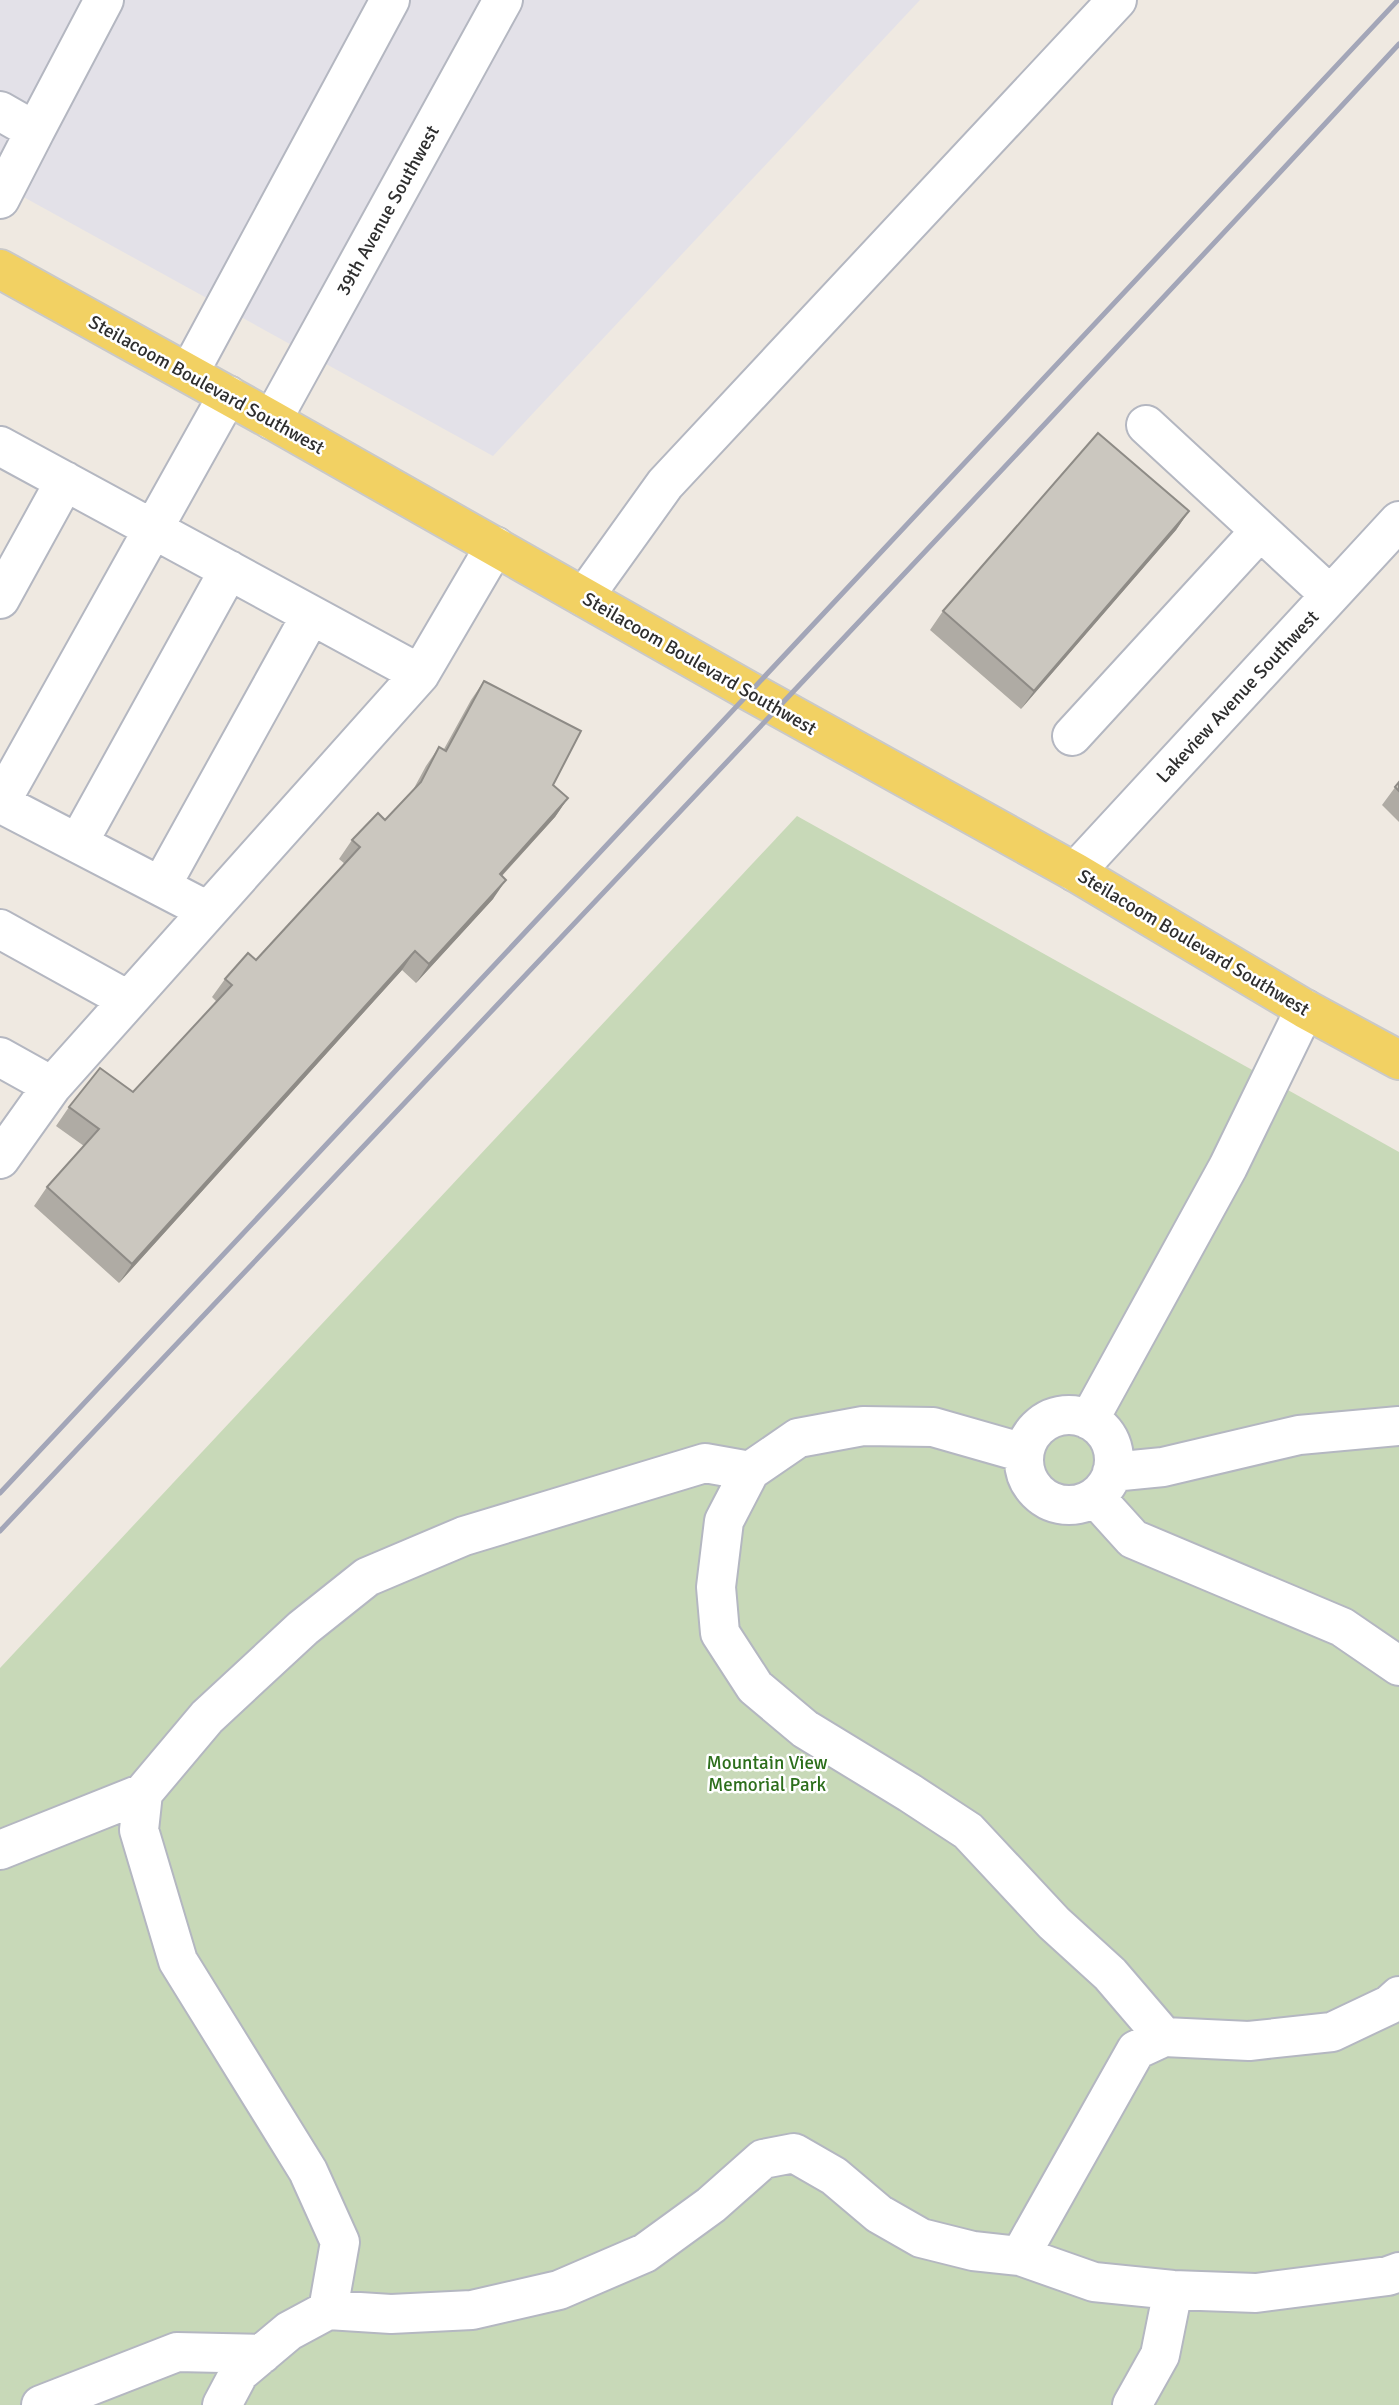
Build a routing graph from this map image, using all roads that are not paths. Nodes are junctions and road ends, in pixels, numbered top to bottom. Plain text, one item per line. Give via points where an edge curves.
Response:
1 (104, 0) edge
2 (503, 0) edge
3 (1117, 0) edge
4 (377, 4) edge
5 (0, 111) edge
6 (35, 131) junction
7 (0, 199) edge
8 (0, 269) edge
9 (189, 373) junction
10 (228, 396) junction
11 (272, 420) junction
12 (1146, 425) dead end
13 (0, 446) edge
14 (65, 481) junction
15 (1399, 521) edge
16 (154, 529) junction
17 (1260, 531) junction
18 (495, 546) junction
19 (229, 570) junction
20 (1329, 595) junction
21 (584, 597) junction
22 (0, 599) edge
23 (311, 615) junction
24 (420, 674) junction
25 (1072, 736) dead end
26 (0, 803) edge
27 (78, 844) junction
28 (1075, 872) junction
29 (161, 886) junction
30 (208, 911) junction
31 (0, 929) edge
32 (128, 1000) junction
33 (1305, 1009) junction
34 (0, 1057) edge
35 (1399, 1060) edge
36 (52, 1086) junction
37 (0, 1159) edge
38 (1089, 1419) junction
39 (1399, 1426) edge
40 (1024, 1453) junction
41 (750, 1471) junction
42 (1104, 1485) junction
43 (1399, 1666) edge
44 (143, 1793) junction
45 (0, 1850) edge
46 (1399, 1996) edge
47 (1164, 2037) junction
48 (1020, 2256) junction
49 (1399, 2272) edge
50 (1173, 2290) junction
51 (328, 2310) junction
52 (262, 2354) junction
53 (41, 2405) edge
54 (222, 2405) edge
55 (1132, 2405) edge

1 - 6 street
2 - 11 street, 39th Avenue Southwest
3 - 21 street via 665,484
4 - 9 street
5 - 6 street
6 - 7 street
8 - 9 main road, Steilacoom Boulevard Southwest
9 - 10 main road, Steilacoom Boulevard Southwest
10 - 11 main road, Steilacoom Boulevard Southwest
10 - 16 street
11 - 18 main road, Steilacoom Boulevard Southwest
12 - 17 street
13 - 14 street
14 - 16 street
14 - 22 street
15 - 20 street, Lakeview Avenue Southwest
16 - 19 street
16 - 26 street
17 - 20 street
17 - 25 street
18 - 21 main road, Steilacoom Boulevard Southwest
18 - 24 street
19 - 23 street
19 - 27 street
20 - 28 street, Lakeview Avenue Southwest
21 - 28 main road, Steilacoom Boulevard Southwest
23 - 24 street
23 - 29 street
24 - 30 street
26 - 27 street
27 - 29 street
28 - 33 main road, Steilacoom Boulevard Southwest
29 - 30 street
30 - 32 street
31 - 32 street
32 - 36 street
33 - 35 main road, Steilacoom Boulevard Southwest
33 - 38 street via 1228,1167
34 - 36 street
36 - 37 street
38 - 40 street via 1058,1416 1044,1422 1029,1438
38 - 42 street via 1111,1442 1114,1457
39 - 42 street via 1299,1435
40 - 41 street via 933,1427 863,1426 798,1438
40 - 42 street via 1027,1475 1047,1499 1081,1503
41 - 44 street via 705,1463 464,1535 367,1577 207,1717
41 - 47 street via 724,1521 716,1587 720,1633 755,1687 805,1729 968,1831 1054,1923 1110,1974
42 - 43 street via 1133,1539 1342,1628
44 - 45 street
44 - 51 street via 139,1829 178,1961 308,2171 340,2242
46 - 47 street via 1389,2006 1332,2032 1249,2041
47 - 48 street via 1136,2050
48 - 50 street via 1094,2282
48 - 51 street via 921,2238 794,2153 763,2159 711,2205 645,2253 559,2290 472,2310 391,2314
49 - 50 street via 1256,2293
50 - 55 street via 1160,2355
51 - 52 street via 289,2331
52 - 53 street via 177,2352
52 - 54 street via 239,2374

